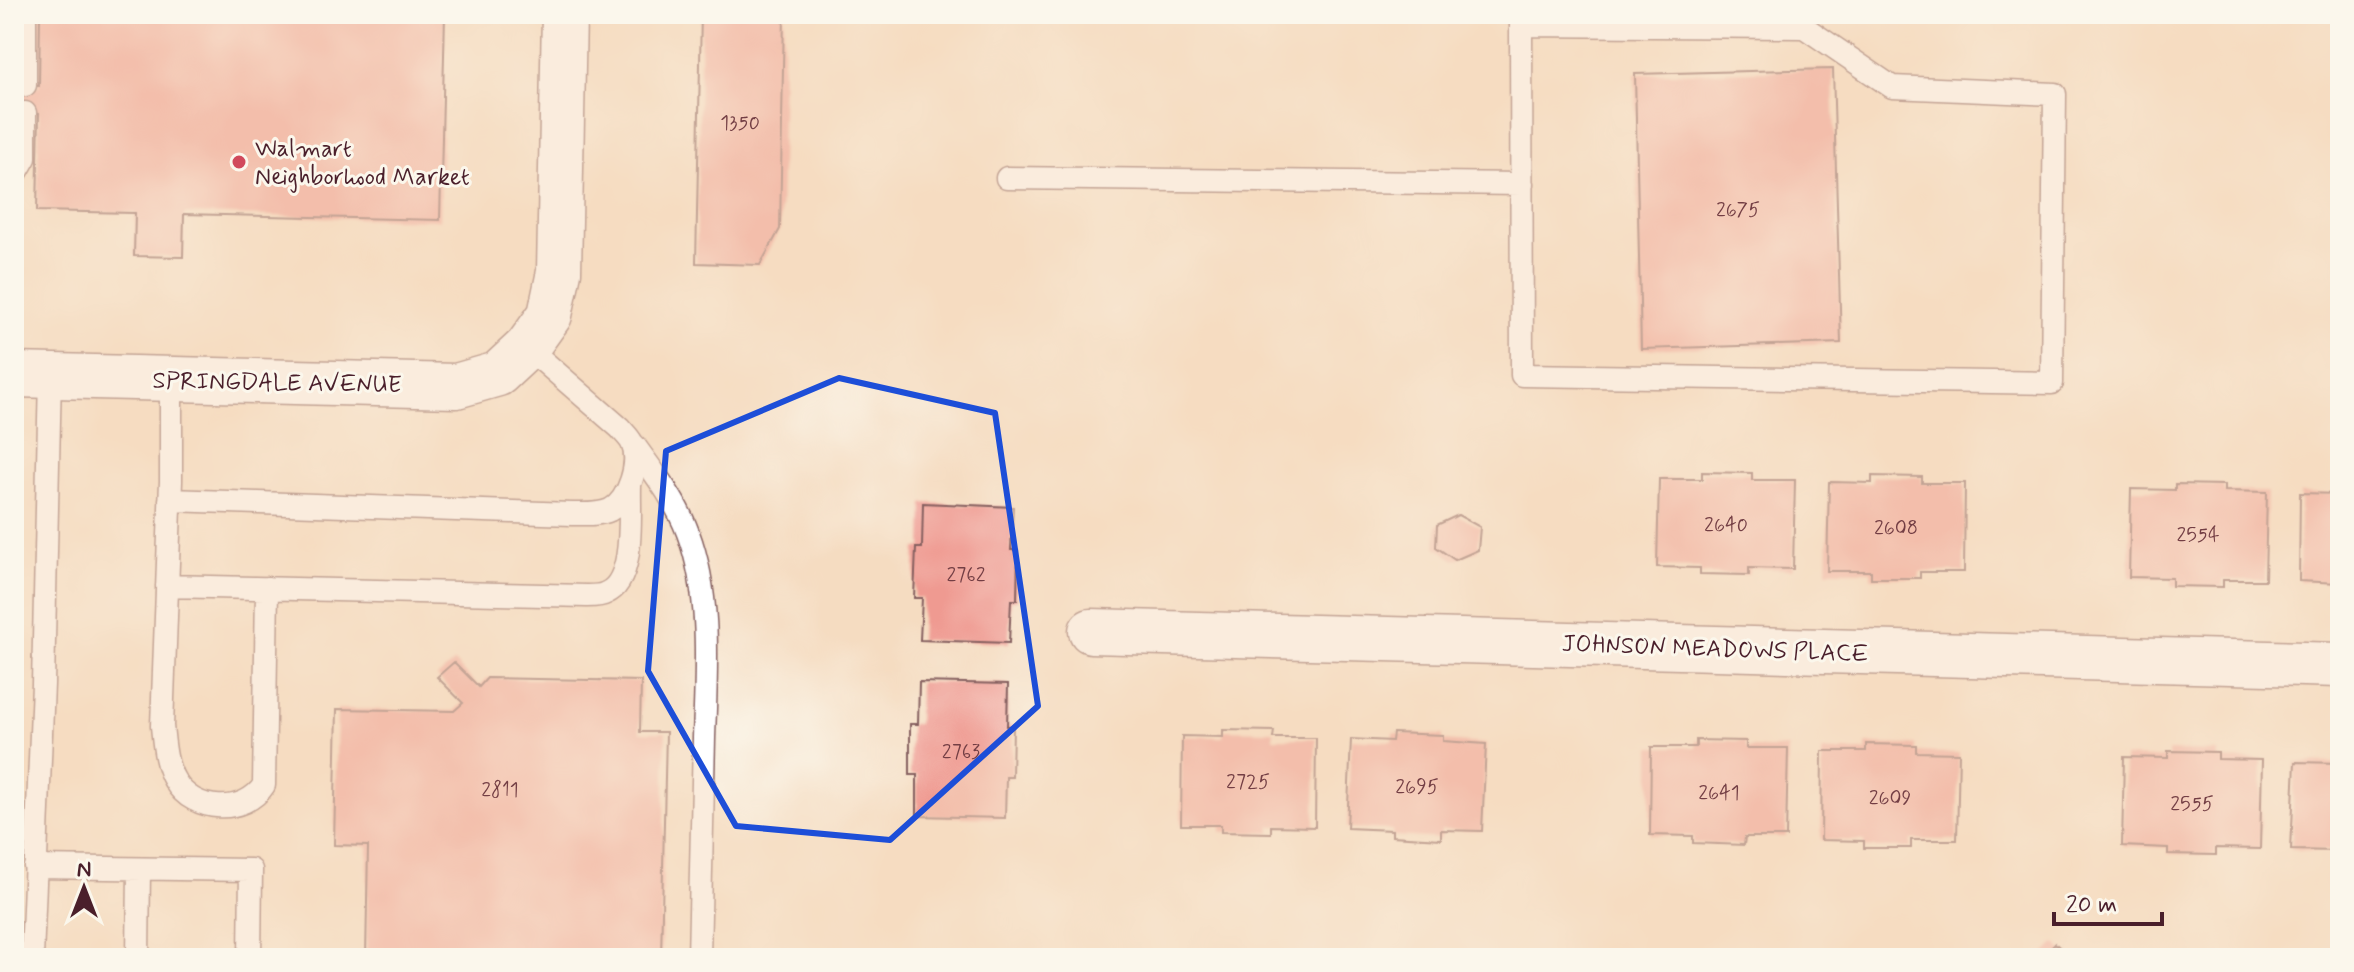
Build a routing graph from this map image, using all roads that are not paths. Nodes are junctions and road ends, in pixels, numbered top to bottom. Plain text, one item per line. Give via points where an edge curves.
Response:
1 (25, 14) edge
2 (564, 14) edge
3 (1521, 19) edge
4 (25, 85) dead end
5 (25, 113) dead end
6 (14, 177) edge
7 (1007, 178) dead end
8 (1522, 184) junction
9 (527, 347) junction
10 (32, 375) edge
11 (171, 379) junction
12 (632, 443) junction
13 (630, 483) junction
14 (170, 500) junction
15 (167, 586) junction
16 (267, 588) junction
17 (1091, 631) dead end
18 (2340, 665) edge
19 (35, 867) junction
20 (139, 869) junction
21 (32, 958) edge
22 (138, 958) edge
23 (250, 958) edge
24 (699, 958) edge

1 - 4 lane
2 - 9 street, SPRINGDALE AVENUE via 559,272 550,315
3 - 8 lane
3 - 8 lane via 1804,27 1892,87 2055,94 2052,383 1522,375
5 - 6 lane via 25,158
7 - 8 lane
9 - 11 street, SPRINGDALE AVENUE via 498,374 456,386
9 - 12 lane
10 - 11 street, SPRINGDALE AVENUE
10 - 19 lane
11 - 14 lane
12 - 13 lane via 635,467
12 - 24 lane via 682,519 702,585
13 - 14 lane via 613,509 602,513
13 - 16 lane via 627,564 618,584 606,593
14 - 15 lane
15 - 16 lane
15 - 16 lane via 162,726 166,758 189,799 236,806 256,798 264,785
17 - 18 street, JOHNSON MEADOWS PLACE
19 - 20 lane
19 - 21 lane
20 - 22 lane
20 - 23 lane via 251,870

